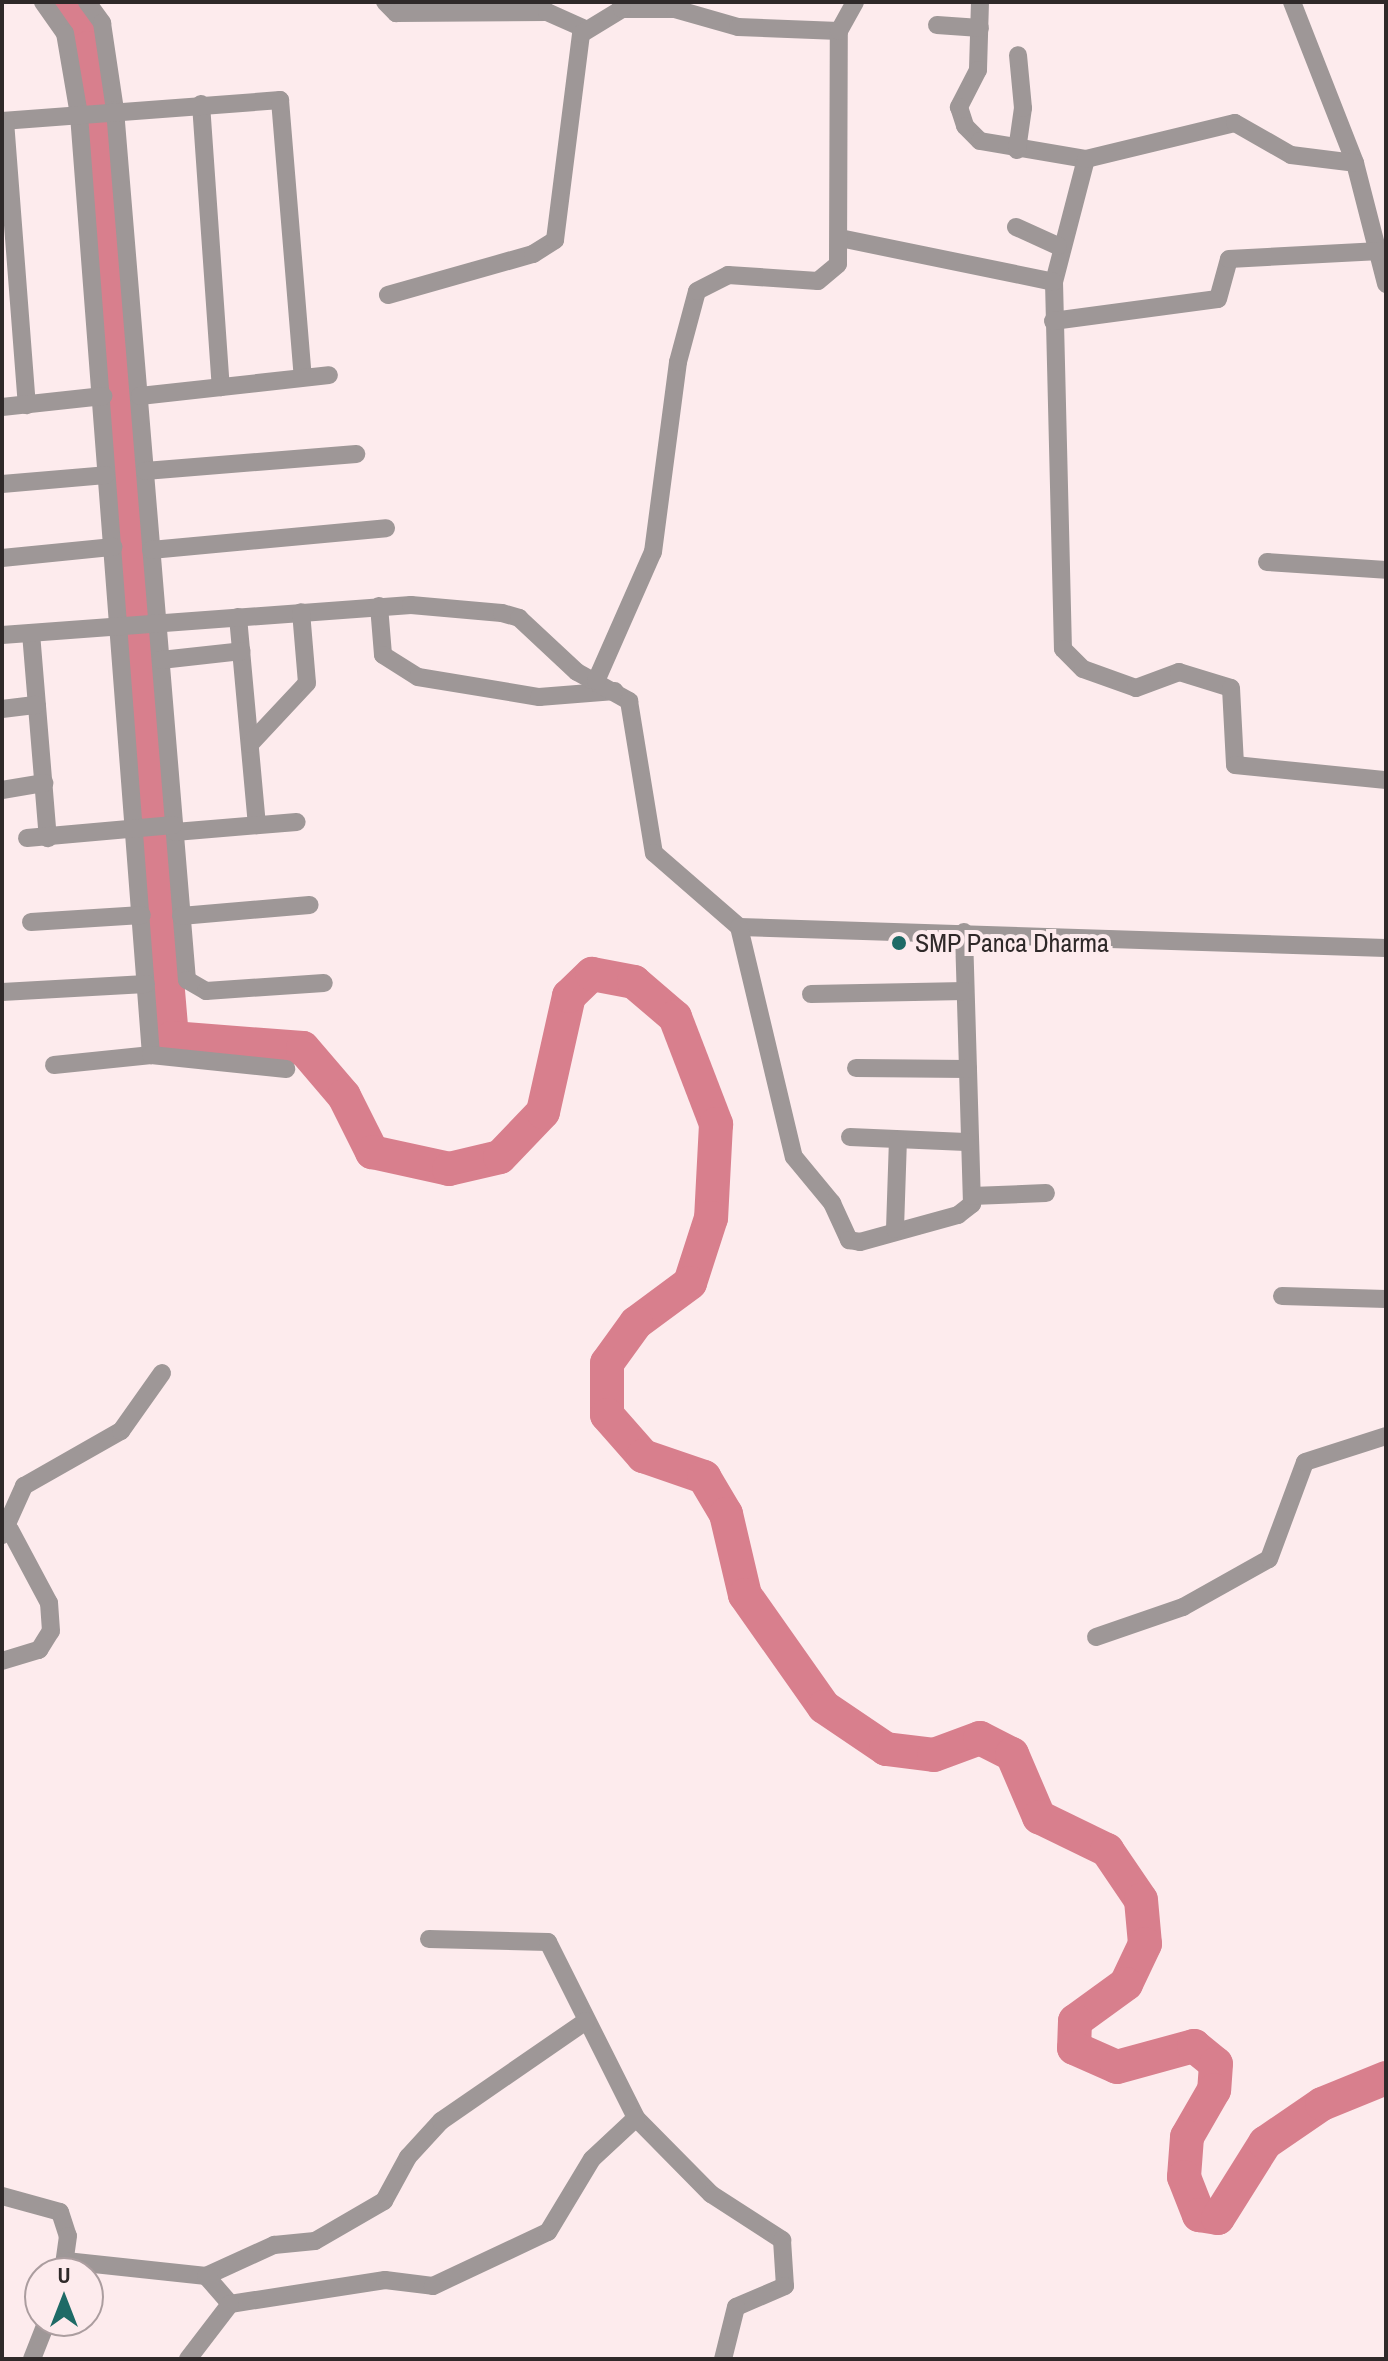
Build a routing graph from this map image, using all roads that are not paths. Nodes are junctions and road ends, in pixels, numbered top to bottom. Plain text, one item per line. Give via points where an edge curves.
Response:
1 (43, 2) edge
2 (87, 2) edge
3 (385, 2) edge
4 (855, 2) edge
5 (980, 2) edge
6 (1292, 2) edge
7 (622, 5) edge
8 (937, 25) dead end
9 (583, 28) junction
10 (980, 28) junction
11 (839, 31) junction
12 (1018, 55) dead end
13 (201, 104) junction
14 (115, 110) junction
15 (79, 115) junction
16 (3, 121) edge
17 (1017, 150) junction
18 (1086, 159) junction
19 (1355, 163) junction
20 (1016, 227) dead end
21 (840, 238) junction
22 (1058, 246) junction
23 (1380, 251) junction
24 (1054, 282) junction
25 (1386, 284) edge
26 (388, 295) dead end
27 (1053, 321) junction
28 (329, 375) dead end
29 (303, 377) junction
30 (221, 387) junction
31 (103, 396) junction
32 (140, 396) junction
33 (27, 405) junction
34 (2, 407) edge
35 (356, 454) dead end
36 (145, 471) junction
37 (106, 475) junction
38 (2, 484) edge
39 (386, 528) dead end
40 (113, 547) junction
41 (151, 550) junction
42 (2, 558) edge
43 (1267, 562) dead end
44 (1386, 570) edge
45 (379, 606) junction
46 (301, 612) junction
47 (238, 617) junction
48 (158, 623) junction
49 (122, 627) junction
50 (31, 633) junction
51 (2, 635) edge
52 (242, 651) junction
53 (161, 660) junction
54 (596, 681) junction
55 (615, 691) junction
56 (37, 705) junction
57 (2, 709) edge
58 (250, 744) junction
59 (1386, 780) edge
60 (44, 783) junction
61 (3, 790) edge
62 (297, 822) dead end
63 (257, 825) junction
64 (173, 828) junction
65 (138, 830) junction
66 (27, 838) dead end
67 (48, 838) junction
68 (310, 905) dead end
69 (142, 915) junction
70 (181, 916) junction
71 (31, 922) dead end
72 (739, 927) junction
73 (964, 932) junction
74 (1386, 948) edge
75 (324, 983) dead end
76 (146, 984) junction
77 (965, 991) junction
78 (2, 992) edge
79 (811, 994) dead end
80 (151, 1055) junction
81 (54, 1065) dead end
82 (856, 1068) dead end
83 (286, 1069) dead end
84 (968, 1069) junction
85 (850, 1137) dead end
86 (898, 1140) junction
87 (966, 1142) junction
88 (1046, 1193) dead end
89 (972, 1196) junction
90 (895, 1229) junction
91 (1282, 1296) dead end
92 (1386, 1299) edge
93 (162, 1373) dead end
94 (1386, 1436) edge
95 (6, 1532) edge
96 (1096, 1637) dead end
97 (2, 1661) edge
98 (429, 1939) dead end
99 (586, 2021) junction
100 (636, 2118) junction
101 (2, 2196) edge
102 (64, 2257) edge
103 (104, 2269) edge
104 (206, 2276) junction
105 (230, 2304) junction
106 (41, 2337) edge
107 (32, 2359) edge
108 (188, 2359) edge
109 (723, 2359) edge

1 - 15 street via 65,33
2 - 14 street via 102,23
3 - 9 street via 396,13 547,12
4 - 11 street
5 - 10 street
6 - 19 street
7 - 9 street
7 - 11 street via 675,9 738,27
8 - 10 street
9 - 26 street via 555,240 533,254
10 - 17 street via 978,70 961,99 960,118 980,141
11 - 21 street
12 - 17 street via 1023,108
13 - 14 street
13 - 29 street via 275,98 282,104
13 - 30 street
14 - 15 street
14 - 32 street
15 - 16 street
15 - 31 street
16 - 33 street
17 - 18 street
18 - 19 street via 1235,123 1291,155
18 - 22 street
19 - 23 street
20 - 22 street
21 - 24 street
21 - 54 street via 838,264 826,278 728,275 697,291 678,362 653,552
22 - 24 street
23 - 25 street
23 - 27 street via 1229,259 1218,299
24 - 27 street
27 - 59 street via 1063,649 1083,669 1136,688 1179,672 1231,688 1235,765
28 - 29 street
29 - 30 street
30 - 32 street
31 - 33 street
31 - 37 street
32 - 36 street
33 - 34 street
35 - 36 street
36 - 41 street
37 - 38 street
37 - 40 street
39 - 41 street
40 - 42 street
40 - 49 street
41 - 48 street
43 - 44 street
45 - 46 street
45 - 54 street via 519,618
45 - 55 street via 383,655 418,677 539,697
46 - 47 street
46 - 58 street via 309,670 302,696
47 - 48 street
47 - 52 street
48 - 49 street
48 - 53 street
49 - 50 street
49 - 65 street
50 - 51 street
50 - 56 street
52 - 53 street
52 - 58 street
53 - 64 street
54 - 55 street
55 - 72 street via 636,713 654,853
56 - 57 street
56 - 60 street
58 - 63 street
60 - 61 street
60 - 67 street
62 - 63 street
63 - 64 street
64 - 65 street
64 - 70 street
65 - 67 street
65 - 69 street
66 - 67 street
68 - 70 street
69 - 71 street
69 - 76 street
70 - 75 street via 187,980 197,990
72 - 73 street
72 - 90 street via 803,1177 822,1189 849,1240 871,1241
73 - 74 street
73 - 77 street
76 - 78 street
76 - 80 street
77 - 79 street
77 - 84 street
80 - 81 street
80 - 83 street
82 - 84 street
84 - 87 street
85 - 86 street
86 - 87 street
86 - 90 street
87 - 89 street
88 - 89 street
89 - 90 street via 969,1210 958,1215
91 - 92 street
93 - 95 street via 121,1431 24,1486
94 - 96 street via 1305,1462 1269,1559 1183,1607
95 - 97 street via 49,1603 51,1631 46,1646
98 - 99 street via 548,1942
99 - 100 street
99 - 104 street via 441,2121 366,2216
100 - 105 street via 592,2159 548,2232 433,2286 385,2280
100 - 109 street via 711,2194 773,2231 788,2253 781,2292 736,2307
101 - 102 street via 60,2212
103 - 104 street
104 - 105 street
105 - 108 street
106 - 107 street

